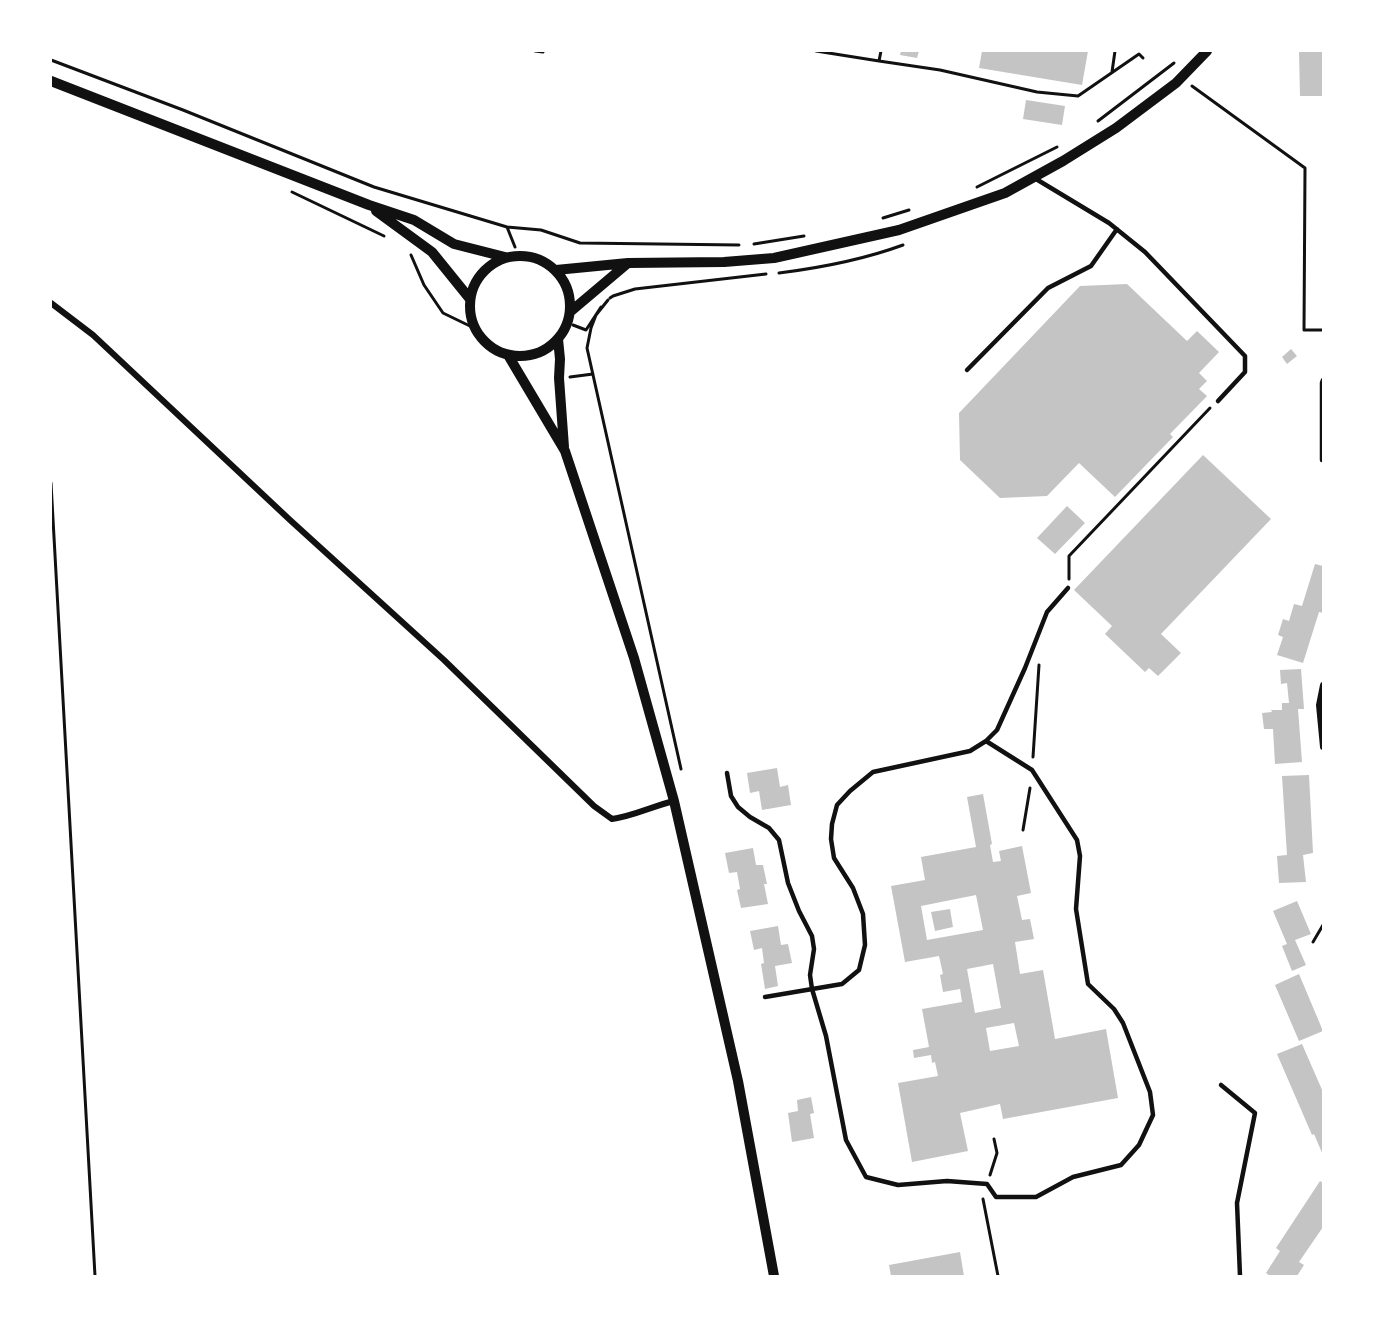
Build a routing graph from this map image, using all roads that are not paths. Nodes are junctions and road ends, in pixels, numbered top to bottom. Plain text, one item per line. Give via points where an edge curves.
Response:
1 (1207, 51) edge
2 (51, 81) edge
3 (1034, 177) junction
4 (369, 206) junction
5 (1117, 229) junction
6 (505, 257) junction
7 (628, 263) junction
8 (556, 270) junction
9 (470, 299) junction
10 (51, 303) edge
11 (570, 312) junction
12 (558, 339) junction
13 (508, 355) junction
14 (967, 370) dead end
15 (1323, 380) edge
16 (1218, 400) road end
17 (565, 451) junction
18 (1322, 460) edge
19 (1068, 588) road end
20 (1323, 685) edge
21 (986, 741) junction
22 (1323, 747) edge
23 (727, 772) dead end
24 (674, 801) junction
25 (812, 989) junction
26 (765, 997) dead end
27 (1221, 1085) dead end
28 (774, 1276) edge
29 (1240, 1276) edge

1 - 3 street via 1176,83 1116,128
2 - 4 street
3 - 5 lane
3 - 7 street via 1005,193 899,230 774,258
4 - 6 street via 414,220 454,244
4 - 9 street via 432,252
5 - 14 lane via 1091,266 1048,288
5 - 16 lane via 1145,252 1245,356 1245,372
6 - 8 street via 532,256
6 - 9 street via 481,273
7 - 8 street
7 - 11 street
8 - 11 street via 570,297
9 - 13 street via 474,328 494,349
10 - 24 street via 93,335 444,660 594,806 612,819
11 - 12 street
12 - 13 street via 540,352
12 - 17 street
13 - 17 street
15 - 18 lane
17 - 24 street via 634,658
19 - 21 lane via 1047,612 997,730
20 - 22 street via 1319,705
21 - 25 lane via 970,750 873,772 837,805 831,839 834,858 853,888 863,914 865,945 859,970 842,984
21 - 25 lane via 1032,770 1077,840 1080,856 1076,909 1088,984 1123,1023 1150,1092 1153,1115 1139,1145 1121,1165 1072,1177 1036,1197 996,1197 987,1184 948,1181 898,1185 866,1178 846,1140 826,1036
23 - 25 lane via 731,796 738,807 770,828 779,840 788,883 812,936
24 - 28 street via 738,1081
25 - 26 lane
27 - 29 lane via 1255,1113 1237,1203

